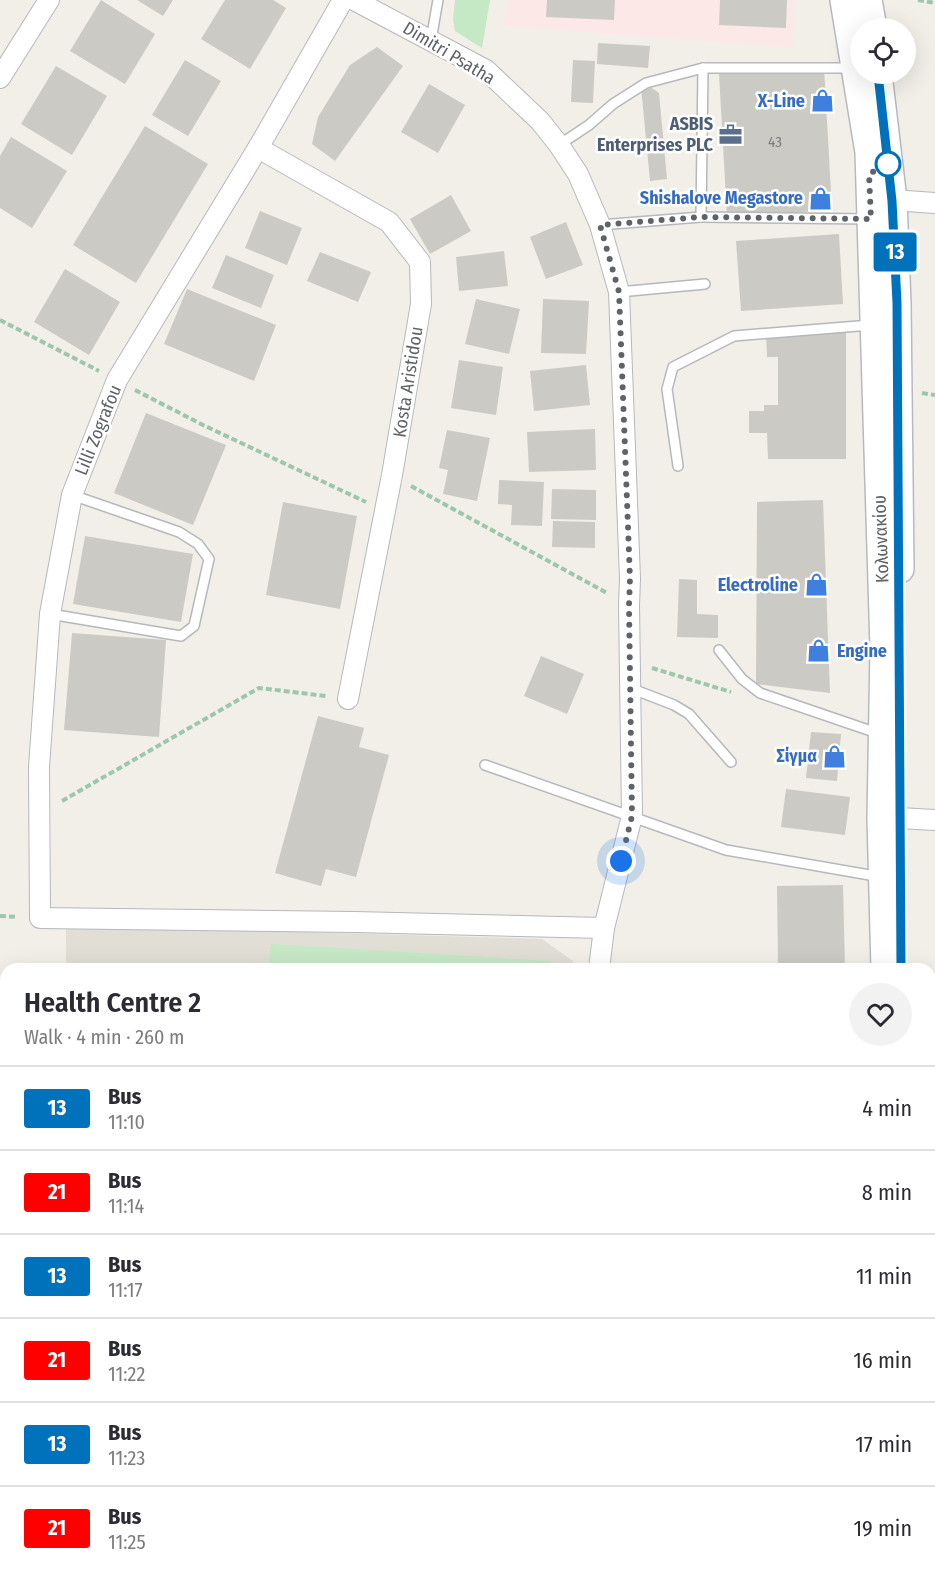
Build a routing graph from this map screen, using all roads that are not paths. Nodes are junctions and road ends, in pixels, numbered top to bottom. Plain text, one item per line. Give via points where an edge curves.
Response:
1 (49, 0) edge
2 (343, 0) edge
3 (354, 0) edge
4 (438, 0) edge
5 (844, 0) edge
6 (868, 0) edge
7 (871, 18) edge
8 (850, 19) edge
9 (431, 40) junction
10 (704, 68) junction
11 (850, 71) edge
12 (0, 78) edge
13 (867, 84) edge
14 (870, 84) edge
15 (559, 145) junction
16 (258, 148) junction
17 (892, 201) junction
18 (935, 203) edge
19 (701, 217) junction
20 (871, 219) junction
21 (600, 225) junction
22 (705, 284) dead end
23 (619, 292) junction
24 (873, 325) junction
25 (678, 466) dead end
26 (72, 495) junction
27 (50, 614) junction
28 (719, 650) dead end
29 (630, 688) junction
30 (348, 699) road end
31 (883, 735) junction
32 (731, 762) dead end
33 (485, 765) dead end
34 (632, 816) junction
35 (899, 818) junction
36 (935, 820) edge
37 (883, 877) junction
38 (604, 928) junction
39 (600, 963) edge
40 (885, 963) edge
41 (901, 963) edge

1 - 12 street
2 - 16 street, Lilli Zografou
3 - 9 street, Dimitri Psatha
4 - 9 lane
5 - 8 main road
6 - 7 main road
9 - 15 street, Dimitri Psatha via 486,70 540,121
10 - 11 lane
10 - 15 lane via 646,83
10 - 19 lane
13 - 20 main road, Κολωνακίου
14 - 17 main road, Κολωνακίου
15 - 21 street, Dimitri Psatha via 578,174
16 - 26 street, Lilli Zografou via 117,380
16 - 30 street, Kosta Aristidou via 389,222 420,262 420,304 392,475
17 - 18 street
17 - 35 main road, Κολωνακίου via 897,303
19 - 20 lane
19 - 21 lane
20 - 24 main road, Κολωνακίου
21 - 23 street, Dimitri Psatha
22 - 23 lane
23 - 29 street, Dimitri Psatha via 630,579
24 - 25 lane via 734,336 673,367 667,389
24 - 31 main road, Κολωνακίου via 884,648
26 - 27 street, Lilli Zografou
26 - 27 lane via 179,532 198,544 209,559 194,626 181,636
27 - 38 street, Lilli Zografou via 39,767 40,918
28 - 31 lane via 742,679 760,693
29 - 32 lane via 689,714
29 - 34 street, Dimitri Psatha
31 - 37 main road, Κολωνακίου
33 - 34 lane
34 - 37 lane via 726,850
34 - 38 street, Dimitri Psatha
35 - 36 street
35 - 41 main road, Κολωνακίου
37 - 40 main road, Κολωνακίου
38 - 39 street, Dimitri Psatha

